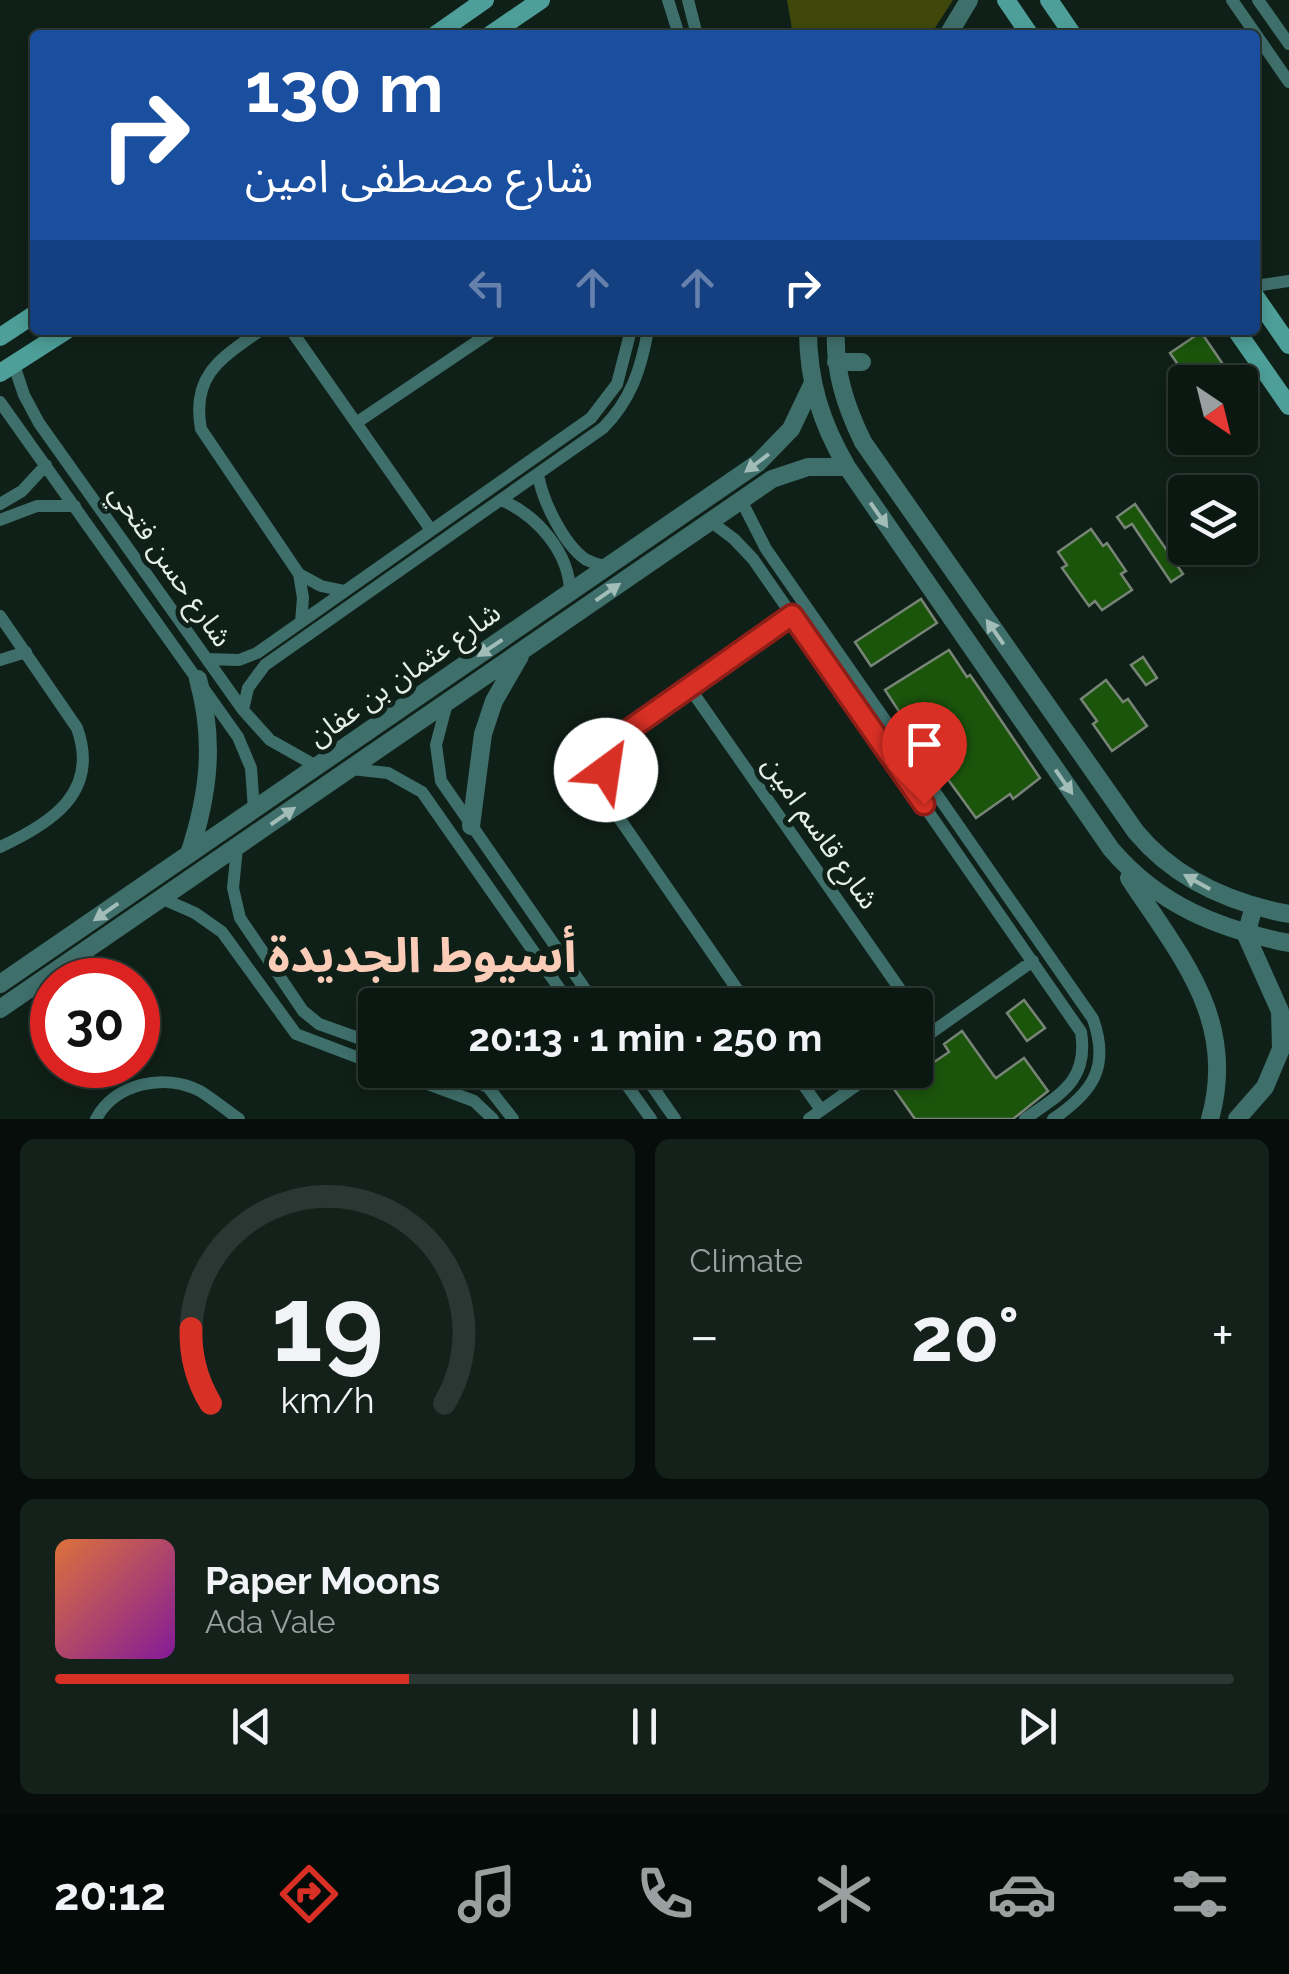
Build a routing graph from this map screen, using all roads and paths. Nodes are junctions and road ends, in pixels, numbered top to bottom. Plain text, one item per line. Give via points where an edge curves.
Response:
1 (485, 0) edge
2 (540, 0) edge
3 (688, 0) edge
4 (969, 0) edge
5 (1006, 0) edge
6 (1048, 0) edge
7 (1232, 0) edge
8 (1258, 0) edge
9 (441, 30) edge
10 (497, 30) edge
11 (696, 30) edge
12 (951, 30) edge
13 (1027, 30) edge
14 (1069, 30) edge
15 (1253, 30) edge
16 (1260, 40) edge
17 (1289, 44) edge
18 (1289, 82) edge
19 (1289, 281) edge
20 (1260, 285) edge
21 (1260, 303) edge
22 (30, 317) edge
23 (59, 335) edge
24 (254, 335) edge
25 (295, 335) edge
26 (487, 335) edge
27 (630, 335) edge
28 (647, 335) edge
29 (808, 335) edge
30 (836, 335) edge
31 (1240, 335) edge
32 (0, 337) edge
33 (1289, 345) edge
34 (836, 362) junction
35 (862, 362) dead end
36 (7, 369) edge
37 (1281, 382) edge
38 (812, 385) junction
39 (0, 402) edge
40 (605, 404) junction
41 (1289, 406) edge
42 (616, 415) junction
43 (356, 423) junction
44 (46, 465) junction
45 (846, 467) junction
46 (538, 474) junction
47 (502, 500) junction
48 (741, 500) junction
49 (0, 504) edge
50 (74, 506) junction
51 (0, 520) edge
52 (710, 521) junction
53 (432, 530) junction
54 (608, 567) junction
55 (299, 574) junction
56 (345, 591) junction
57 (570, 593) junction
58 (792, 615) junction
59 (0, 616) edge
60 (301, 622) junction
61 (522, 650) junction
62 (26, 652) junction
63 (207, 659) junction
64 (0, 660) edge
65 (1018, 664) junction
66 (198, 679) junction
67 (994, 682) junction
68 (689, 687) junction
69 (447, 703) junction
70 (243, 710) junction
71 (371, 730) junction
72 (383, 747) junction
73 (318, 767) junction
74 (351, 769) junction
75 (254, 810) junction
76 (471, 826) junction
77 (0, 847) edge
78 (237, 848) junction
79 (189, 855) junction
80 (1128, 868) junction
81 (151, 881) junction
82 (163, 899) junction
83 (1254, 906) junction
84 (1289, 914) edge
85 (1246, 935) junction
86 (1289, 943) edge
87 (1033, 961) junction
88 (0, 984) edge
89 (559, 988) edge
90 (584, 988) edge
91 (736, 988) edge
92 (899, 988) edge
93 (0, 1009) edge
94 (933, 1032) edge
95 (358, 1038) edge
96 (358, 1058) edge
97 (440, 1088) edge
98 (490, 1088) edge
99 (628, 1088) edge
100 (653, 1088) edge
101 (806, 1088) edge
102 (852, 1088) edge
103 (821, 1110) junction
104 (233, 1117) edge
105 (96, 1119) edge
106 (493, 1119) edge
107 (513, 1119) edge
108 (650, 1119) edge
109 (675, 1119) edge
110 (808, 1119) edge
111 (1024, 1119) edge
112 (1053, 1119) edge
113 (1210, 1119) edge
114 (1238, 1119) edge

1 - 9 main road
2 - 10 main road
3 - 11 street
4 - 12 street
5 - 13 main road
6 - 14 main road
7 - 15 street
8 - 17 street
16 - 18 street
19 - 20 street
21 - 33 main road
22 - 32 main road
23 - 36 main road
24 - 55 street via 208,374 200,391 201,428
25 - 43 street
26 - 43 street
27 - 40 street
28 - 42 street via 634,386
29 - 38 street
30 - 34 street
31 - 37 main road
34 - 35 street
65 -> 34 street via 863,442
36 - 63 street, شارع حسن فتحي
37 - 41 main road
38 - 45 street
38 -> 54 street, شارع عثمان بن عفان via 776,448
39 - 44 street, شارع حسن فتحي
40 - 42 street
40 - 53 street
42 - 46 street
43 - 53 street
44 - 49 street
44 - 50 street, شارع حسن فتحي
45 - 48 street, شارع عثمان بن عفان via 789,472
45 -> 67 street
46 - 47 street
46 - 54 street via 546,505 578,551
47 - 57 street via 535,520 566,566
47 - 70 street via 266,665 248,688
48 - 52 street, شارع عثمان بن عفان
48 - 112 street via 766,550 1093,1019 1100,1038 1096,1076
50 - 51 street via 37,506
50 - 66 street, شارع حسن فتحي
52 - 58 street via 744,548
61 -> 52 street, شارع عثمان بن عفان
53 - 56 street
54 - 57 street, شارع عثمان بن عفان
55 - 56 street
55 - 60 street
56 - 60 street
57 -> 71 street, شارع عثمان بن عفان
58 - 68 street
58 - 87 street
59 - 62 street
60 - 63 street via 248,658
61 - 69 street, شارع عثمان بن عفان
61 - 76 street via 482,734
62 - 64 street
62 - 77 street via 76,728 84,765 80,783 56,815
63 - 70 street, شارع حسن فتحي
65 - 67 street
83 -> 65 street via 1198,884 1149,848
66 - 75 street, شارع حسن فتحي via 246,752
66 - 79 street via 210,762
67 -> 80 street
68 - 91 street via 617,742 606,786 617,815
68 - 92 street, شارع قاسم امين
69 - 72 street, شارع عثمان بن عفان
69 - 76 street via 437,769
70 - 73 street, شارع حسن فتحي via 270,740
71 - 72 street
71 - 73 street, شارع عثمان بن عفان
72 - 74 street, شارع عثمان بن عفان
73 - 75 street, شارع عثمان بن عفان
78 -> 74 street, شارع عثمان بن عفان
74 - 89 street via 388,773 422,792
75 - 79 street, شارع عثمان بن عفان
76 - 90 street
78 - 82 street, شارع عثمان بن عفان
78 - 95 street via 233,888 240,918 303,1011
79 - 81 street, شارع عثمان بن عفان
80 - 85 street via 1182,909
80 - 113 street via 1211,1018 1218,1074
81 - 82 street
81 -> 88 street, شارع عثمان بن عفان
82 - 93 street, شارع عثمان بن عفان
82 - 96 street via 222,932 296,1034
83 - 84 street
83 - 85 street
85 - 86 street
85 - 114 street via 1282,1030 1270,1077
87 - 94 street
87 - 111 street via 1081,1032 1084,1049 1074,1081
97 - 106 street via 480,1105
98 - 107 street
99 - 108 street
100 - 109 street
101 - 103 street
102 - 103 street
103 - 110 street
104 - 105 street via 201,1092 166,1082 114,1096

